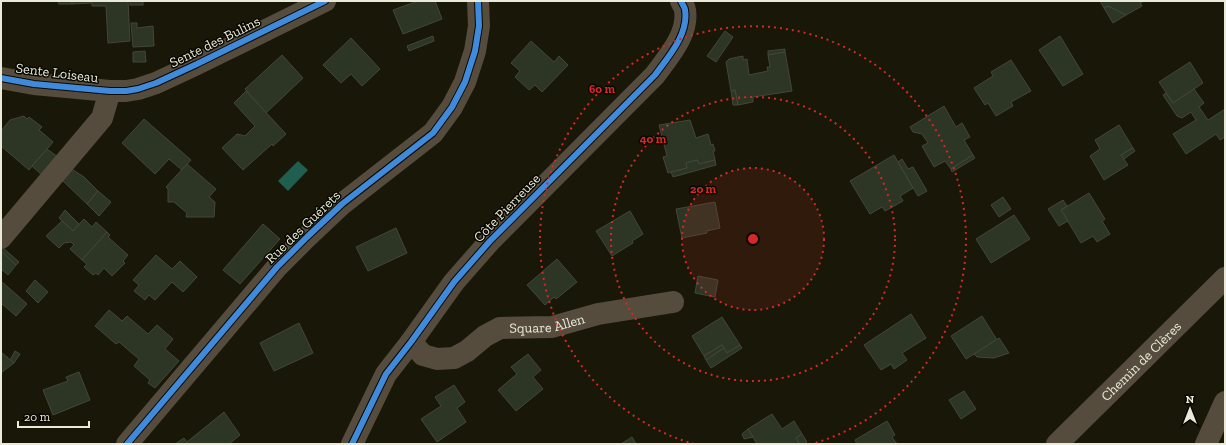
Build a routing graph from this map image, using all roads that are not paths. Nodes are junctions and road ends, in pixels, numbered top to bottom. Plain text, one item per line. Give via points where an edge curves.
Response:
1 (325, 1) edge
2 (478, 1) edge
3 (681, 1) edge
4 (4, 84) edge
5 (110, 91) junction
6 (1, 238) edge
7 (1225, 278) edge
8 (674, 302) dead end
9 (411, 342) junction
10 (1225, 402) edge
11 (127, 444) edge
12 (352, 444) edge
13 (1057, 444) edge
14 (1206, 444) edge

1 - 5 street, Sente des Bulins via 156,83 138,89
2 - 11 street, Rue des Guérets via 479,26 465,82 452,107 433,132 342,204 292,252
3 - 9 street, Côte Pierreuse via 685,10 684,29 676,47 655,75 490,241 454,282
4 - 5 street, Sente Loiseau
5 - 6 street via 102,118
7 - 13 street, Chemin de Clères
8 - 9 street, Square Allen via 598,314 552,327 500,328 454,358 437,359 423,354
9 - 12 street, Côte Pierreuse via 386,374
10 - 14 street

